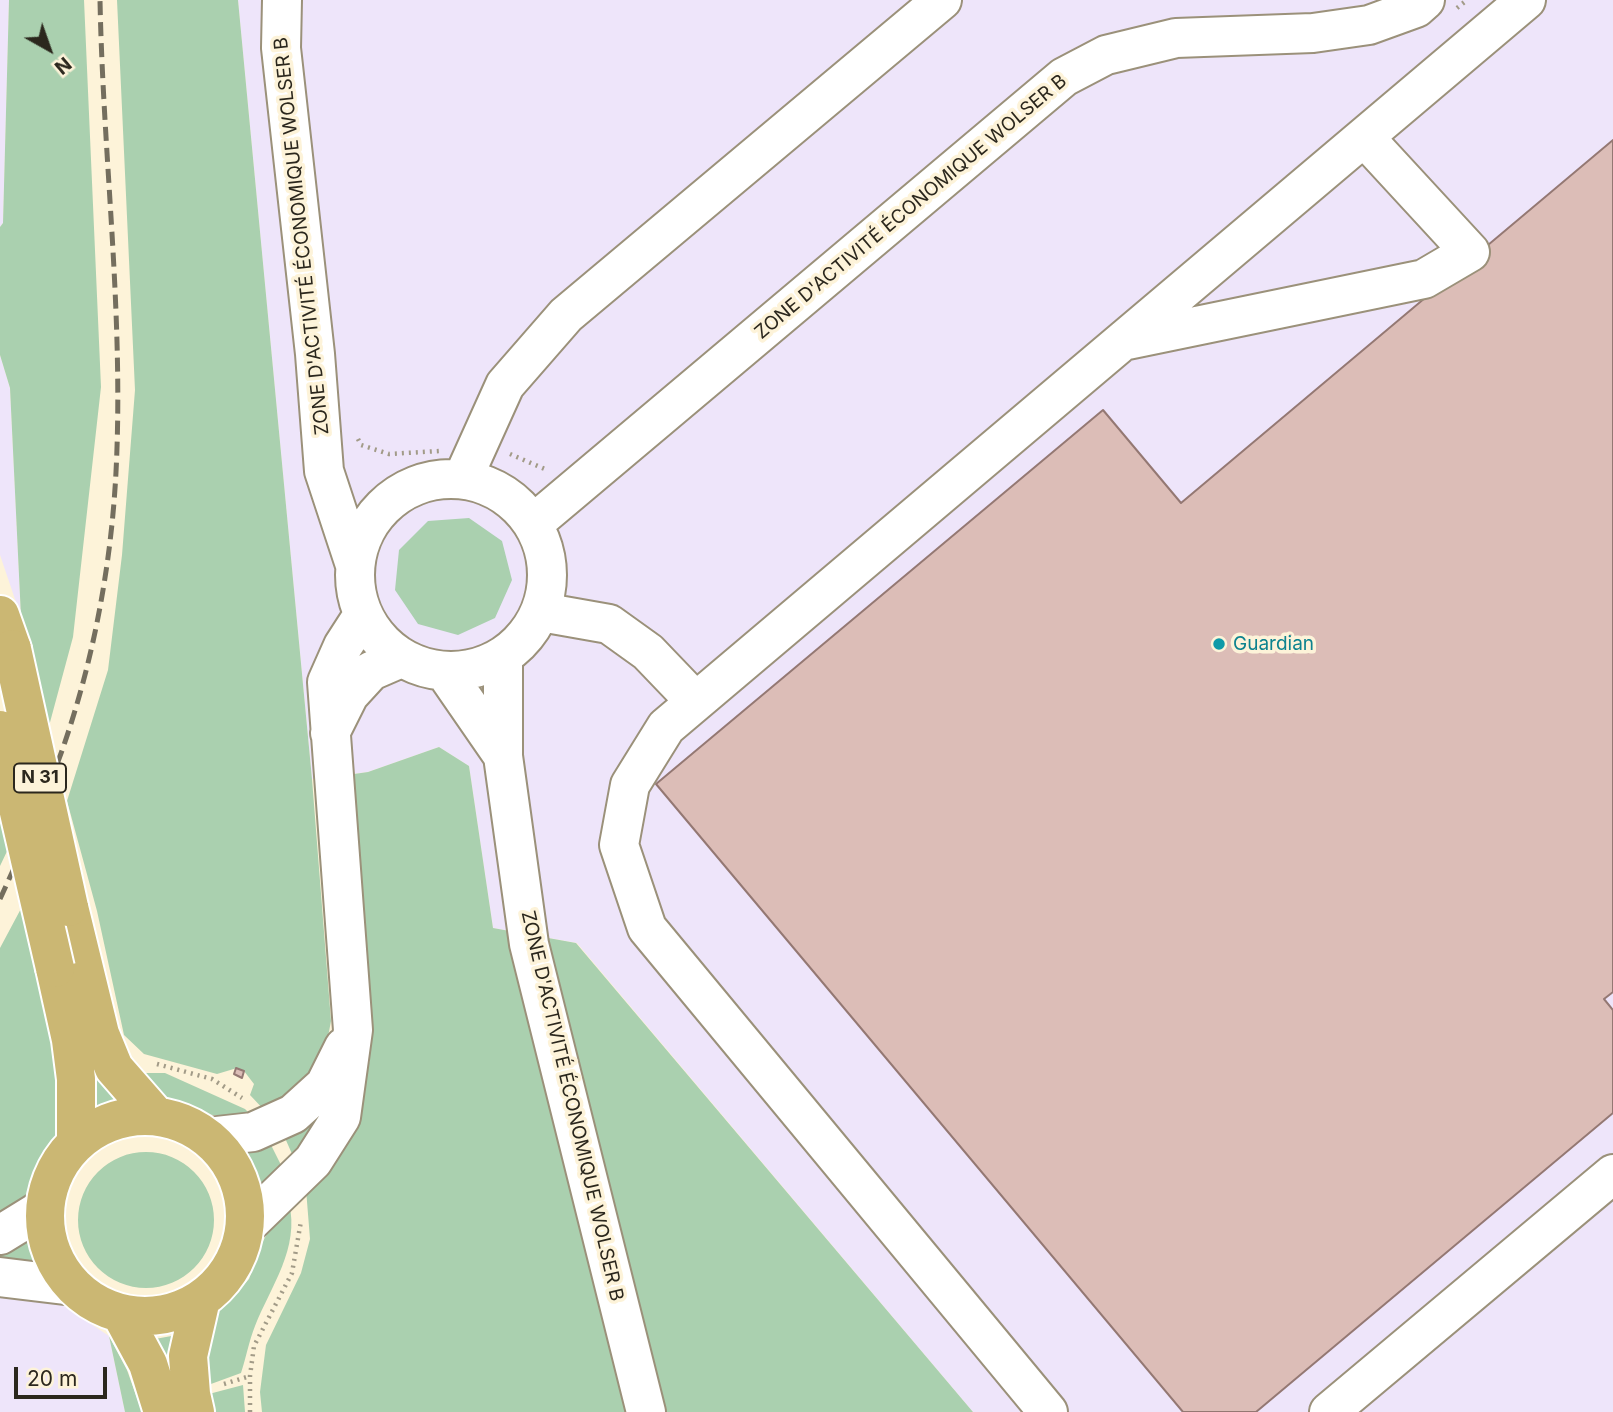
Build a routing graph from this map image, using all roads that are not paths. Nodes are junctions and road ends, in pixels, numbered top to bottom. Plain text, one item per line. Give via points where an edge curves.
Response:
1 (282, 0) edge
2 (942, 0) edge
3 (1425, 0) edge
4 (1526, 0) edge
5 (1364, 137) junction
6 (1122, 341) junction
7 (324, 471) junction
8 (463, 478) junction
9 (386, 503) junction
10 (534, 523) junction
11 (355, 565) junction
12 (541, 612) junction
13 (363, 615) junction
14 (6, 632) edge
15 (503, 657) junction
16 (401, 658) junction
17 (445, 672) junction
18 (695, 702) junction
19 (0, 730) edge
20 (330, 733) junction
21 (503, 756) junction
22 (353, 1030) junction
23 (156, 1116) junction
24 (208, 1138) junction
25 (76, 1142) junction
26 (1613, 1174) edge
27 (44, 1208) junction
28 (245, 1227) junction
29 (0, 1235) edge
30 (0, 1277) edge
31 (73, 1286) junction
32 (201, 1299) junction
33 (121, 1314) junction
34 (163, 1412) edge
35 (195, 1412) edge
36 (646, 1412) edge
37 (1048, 1412) edge
38 (1329, 1412) edge

1 - 7 lane, ZONE D'ACTIVITÉ ÉCONOMIQUE WOLSER B via 281,48
2 - 8 lane via 566,315 505,385
3 - 10 lane, ZONE D'ACTIVITÉ ÉCONOMIQUE WOLSER B via 1416,8 1369,25 1313,33 1176,38 1106,55 1064,77
4 - 5 lane
5 - 6 lane
5 - 6 lane via 1470,252 1424,279
6 - 18 lane
7 - 9 lane
7 - 11 lane, ZONE D'ACTIVITÉ ÉCONOMIQUE WOLSER B
8 - 9 lane, ZONE D'ACTIVITÉ ÉCONOMIQUE WOLSER B via 435,479 409,487
8 - 10 lane, ZONE D'ACTIVITÉ ÉCONOMIQUE WOLSER B via 491,486 515,502
9 - 11 lane, ZONE D'ACTIVITÉ ÉCONOMIQUE WOLSER B via 365,531
10 - 12 lane, ZONE D'ACTIVITÉ ÉCONOMIQUE WOLSER B via 545,552 548,582
11 - 13 lane, ZONE D'ACTIVITÉ ÉCONOMIQUE WOLSER B
12 - 15 lane, ZONE D'ACTIVITÉ ÉCONOMIQUE WOLSER B via 525,638
12 - 18 lane via 609,624 648,652
13 - 16 lane, ZONE D'ACTIVITÉ ÉCONOMIQUE WOLSER B via 379,639
13 - 20 lane via 327,682
14 - 23 main road, N 31, bridge via 100,1034 114,1068
15 - 17 lane, ZONE D'ACTIVITÉ ÉCONOMIQUE WOLSER B via 475,669
15 - 21 lane, ZONE D'ACTIVITÉ ÉCONOMIQUE WOLSER B
16 - 17 lane, ZONE D'ACTIVITÉ ÉCONOMIQUE WOLSER B
16 - 20 lane via 371,671 349,695
17 - 21 lane, ZONE D'ACTIVITÉ ÉCONOMIQUE WOLSER B
18 - 37 lane via 666,727 630,785 619,845 648,929
19 - 25 main road, N 31, bridge via 71,1040
20 - 22 lane
21 - 36 lane, ZONE D'ACTIVITÉ ÉCONOMIQUE WOLSER B via 529,944
22 - 24 lane via 325,1085 293,1114 253,1132
22 - 28 lane via 341,1116 313,1161
23 - 24 main road via 184,1123
23 - 25 main road via 127,1116
24 - 28 main road via 231,1162 243,1193
25 - 27 main road via 60,1161
26 - 38 lane
27 - 29 lane
27 - 31 main road via 46,1237 56,1264
28 - 32 main road via 238,1255 223,1280
30 - 31 lane
31 - 33 main road via 95,1303
32 - 33 main road via 176,1311 149,1316
32 - 35 main road via 188,1356
33 - 34 main road via 148,1364

